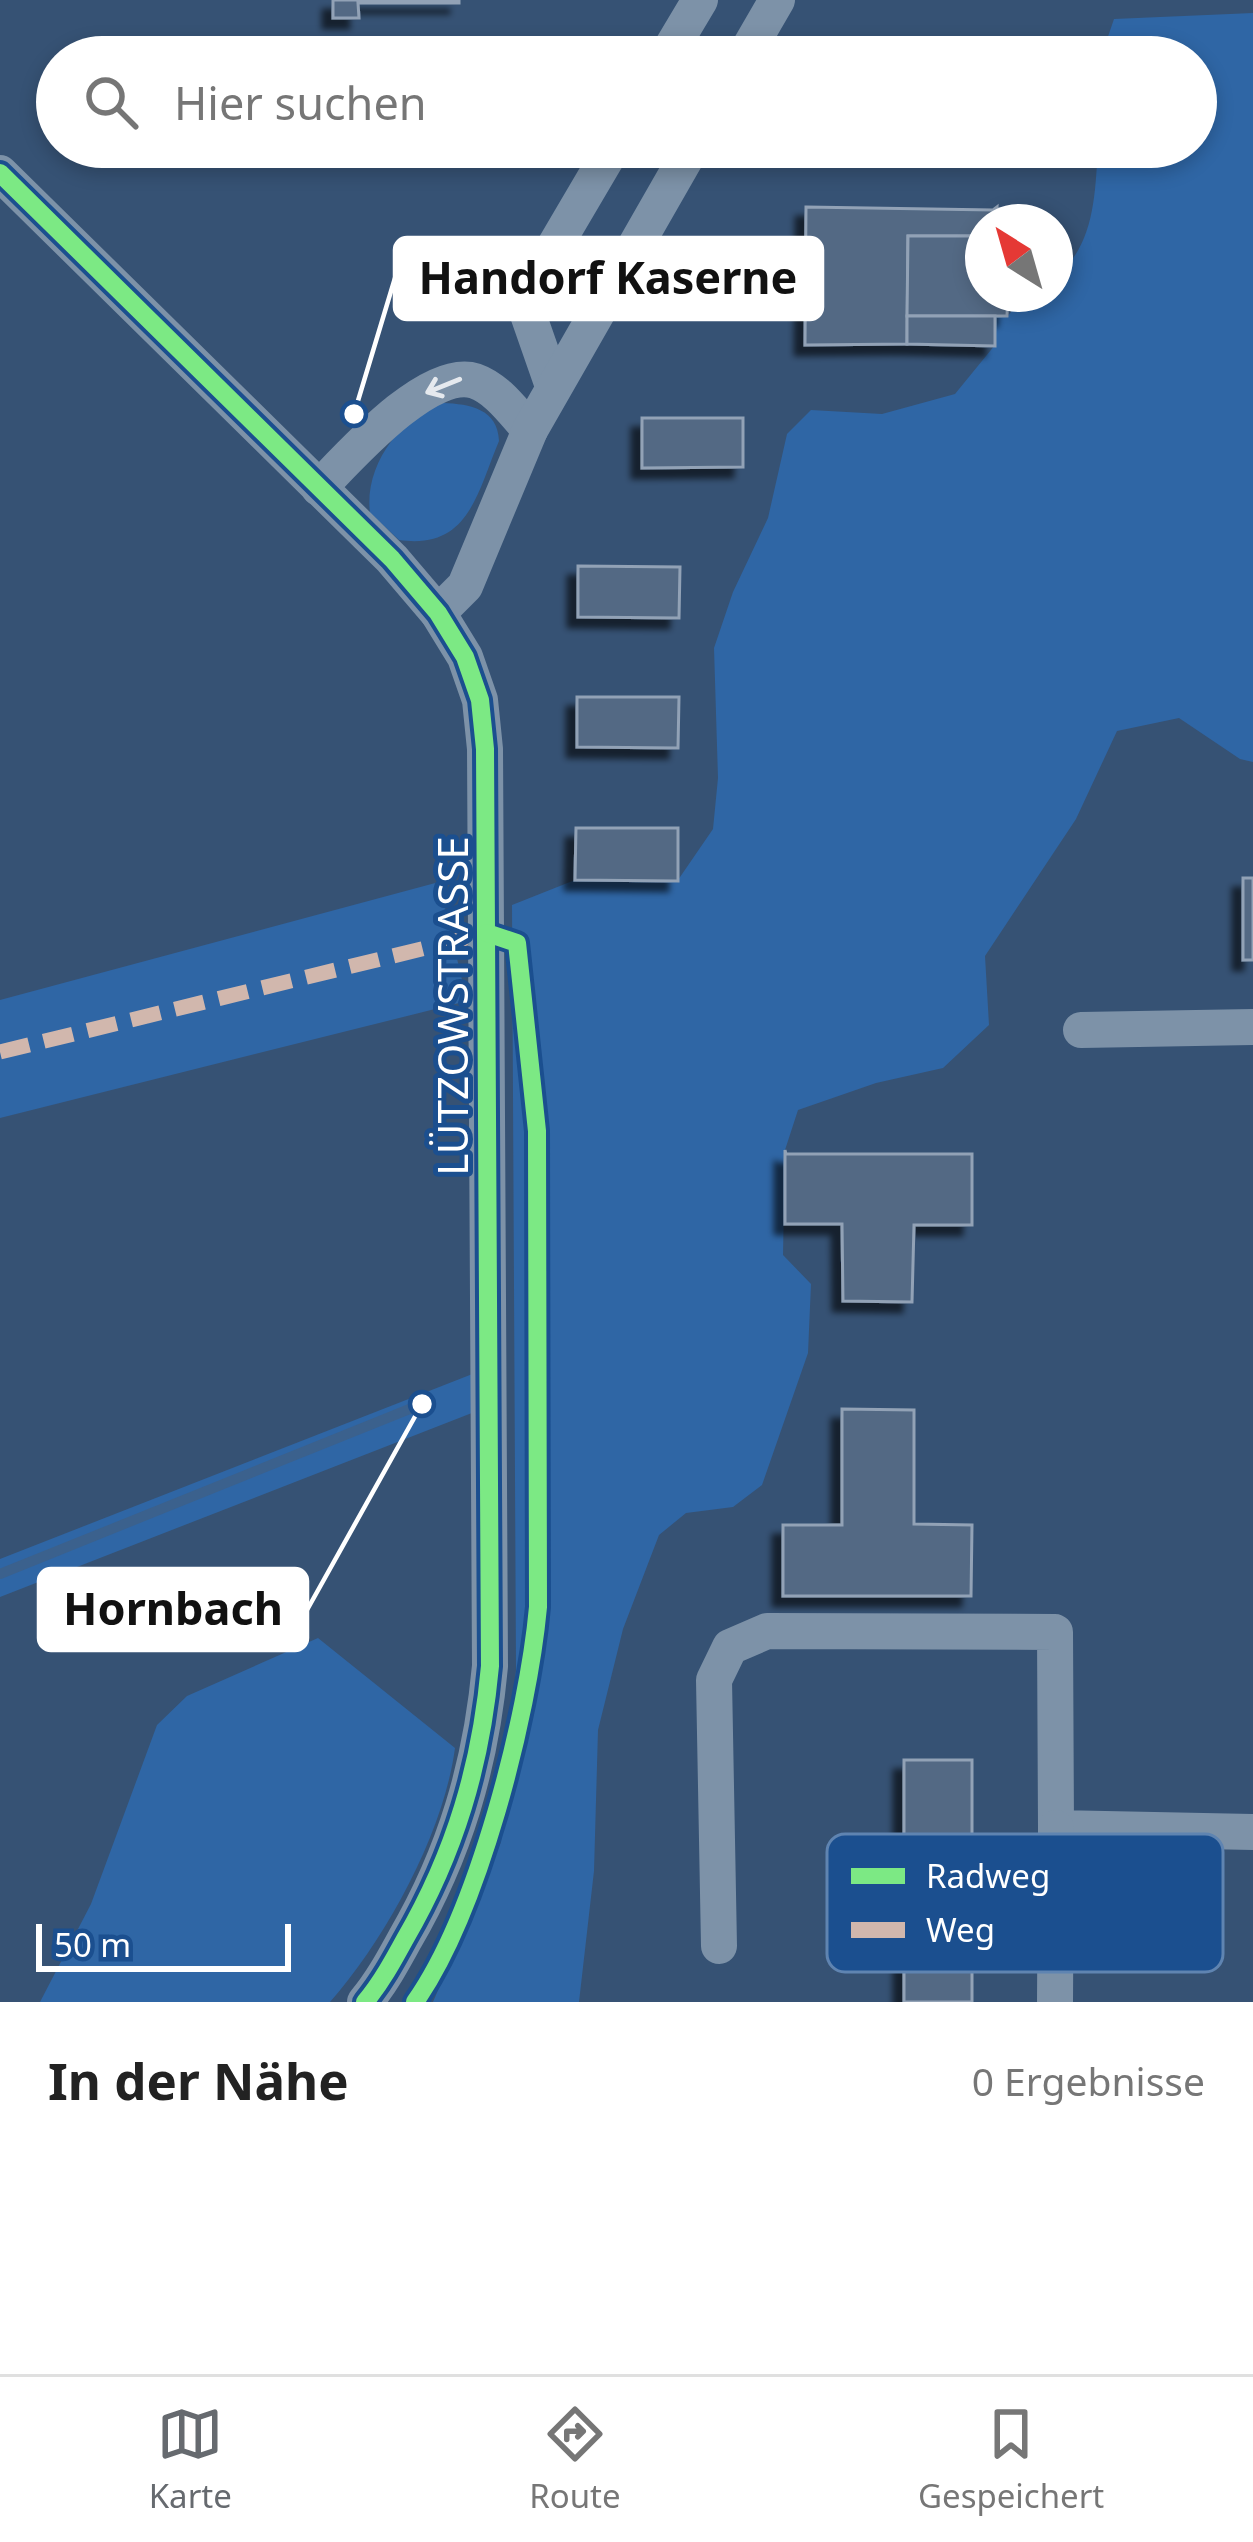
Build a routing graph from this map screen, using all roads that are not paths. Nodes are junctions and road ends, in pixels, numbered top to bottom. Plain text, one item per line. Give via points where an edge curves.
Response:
1 (700, 0) edge
2 (777, 0) edge
3 (679, 36) edge
4 (756, 36) edge
5 (601, 168) edge
6 (680, 168) edge
7 (0, 173) edge
8 (553, 386) junction
9 (530, 430) junction
10 (320, 488) junction
11 (438, 613) junction
12 (1253, 1028) edge
13 (1081, 1030) dead end
14 (1056, 1828) junction
15 (1253, 1832) edge
16 (1056, 1834) edge
17 (719, 1946) dead end
18 (1055, 1972) edge
19 (365, 2002) edge
20 (1055, 2002) edge

1 - 3 street
2 - 4 street
5 - 8 street via 523,300
6 - 8 street
7 - 10 street, LÜTZOWSTRASSE
8 - 9 street
9 -> 10 street via 500,397 460,378 411,403
9 - 11 street via 465,586
10 - 11 street, LÜTZOWSTRASSE
11 - 19 street, LÜTZOWSTRASSE via 480,700 485,749 490,1666 460,1825 431,1894
12 - 13 street
14 - 15 street
14 - 16 street
14 - 17 street via 1055,1632 767,1631 730,1647 713,1679
18 - 20 street

